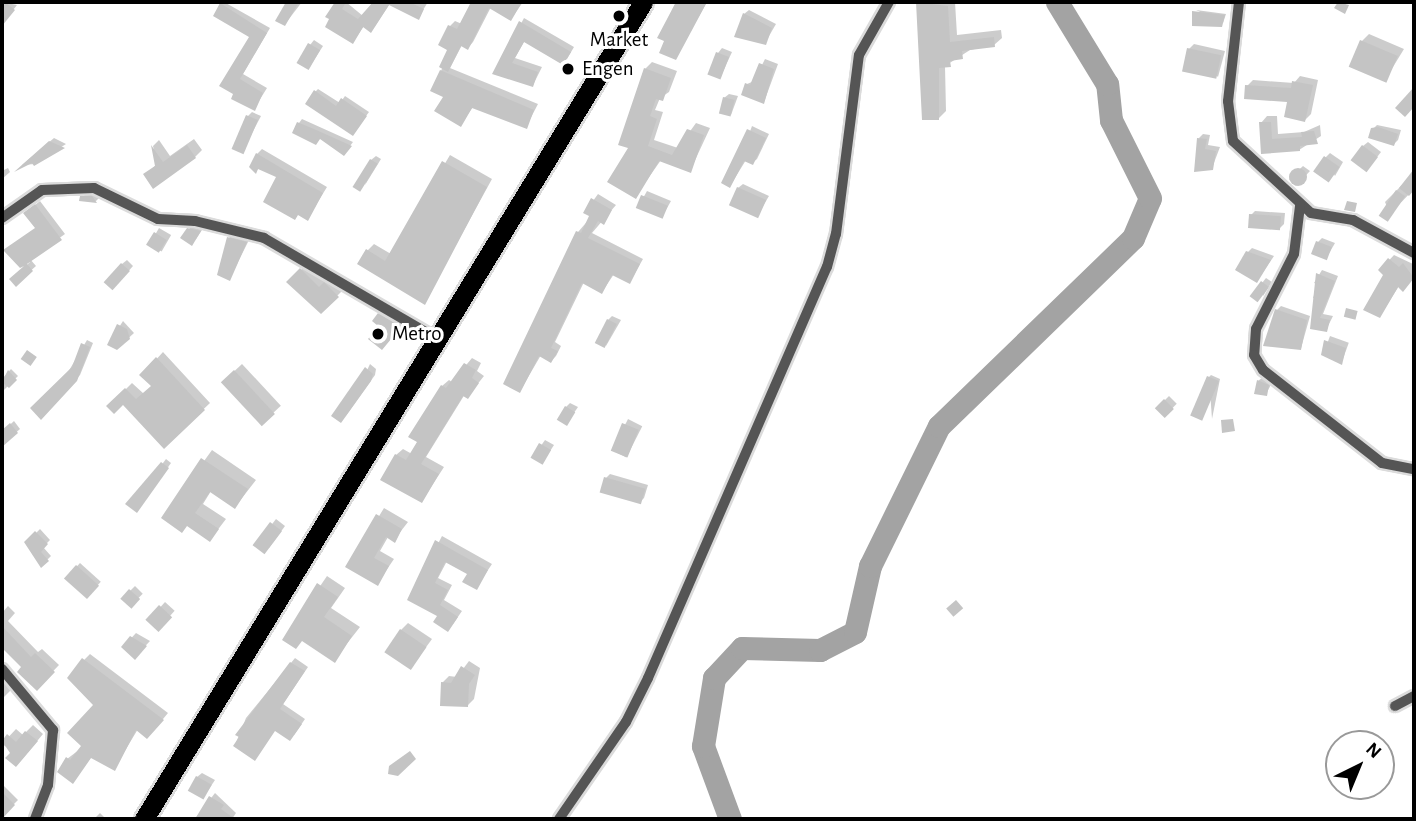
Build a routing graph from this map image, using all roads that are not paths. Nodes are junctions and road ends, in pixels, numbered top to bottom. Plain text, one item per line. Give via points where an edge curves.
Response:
1 (643, 2) edge
2 (889, 2) edge
3 (1239, 2) edge
4 (1300, 206) junction
5 (2, 218) edge
6 (1414, 253) edge
7 (436, 338) junction
8 (1414, 469) edge
9 (2, 669) edge
10 (1414, 696) edge
11 (1395, 706) dead end
12 (38, 815) edge
13 (50, 819) edge
14 (144, 819) edge
15 (559, 819) edge

1 - 7 highway
2 - 15 street via 859,55 838,220 827,267 648,678 626,722
3 - 4 street via 1229,133
4 - 6 street via 1321,217 1371,228
4 - 8 street via 1294,254 1256,329 1254,355 1263,370 1382,463
5 - 7 street via 42,190 94,188 158,219 195,221 264,238
7 - 14 highway
9 - 12 street via 53,730
10 - 11 street
12 - 13 street

